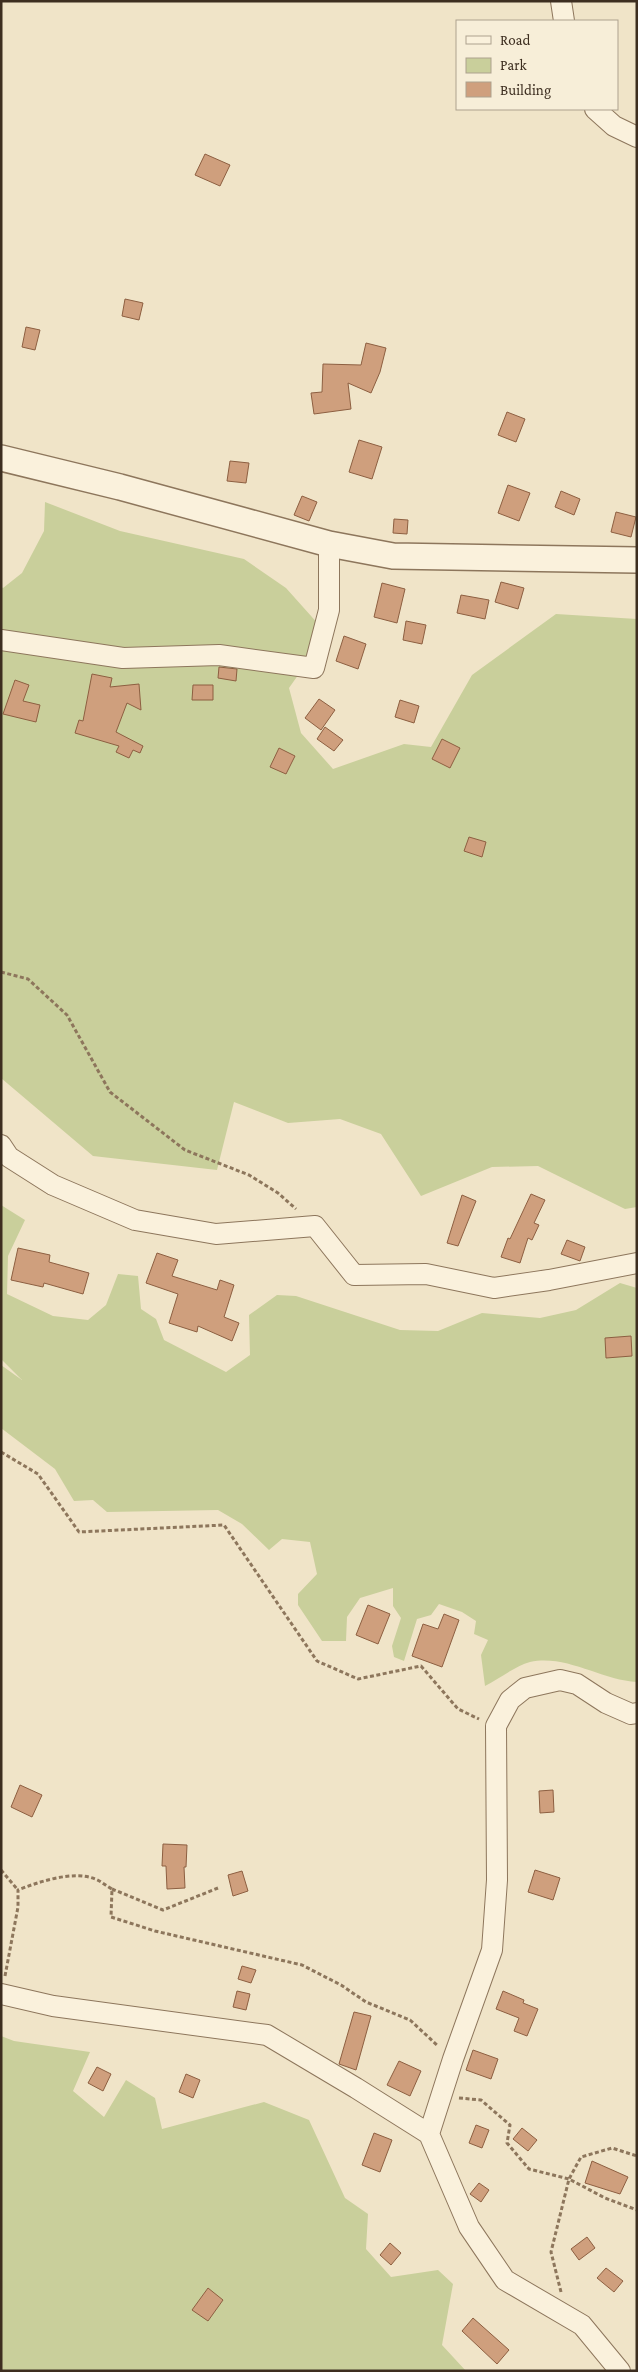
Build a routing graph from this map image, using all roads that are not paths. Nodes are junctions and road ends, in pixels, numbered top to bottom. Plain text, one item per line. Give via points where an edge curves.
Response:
1 (561, 1) edge
2 (564, 20) edge
3 (596, 110) edge
4 (637, 137) edge
5 (1, 458) edge
6 (329, 544) junction
7 (637, 560) edge
8 (1, 640) edge
9 (1, 1145) edge
10 (637, 1263) edge
11 (637, 1713) edge
12 (1, 1994) edge
13 (429, 2134) junction
14 (620, 2371) edge

1 - 2 street
3 - 4 street via 614,126
5 - 6 street
6 - 7 street via 393,556
6 - 8 street via 329,610 314,668 219,655 123,658
9 - 10 street via 9,1157 53,1185 136,1220 216,1234 315,1226 354,1275 426,1274 494,1288
11 - 13 street via 631,1714 606,1703 577,1684 560,1680 525,1688 510,1700 496,1726 498,1880 492,1950
12 - 13 street via 53,2006 267,2034
13 - 14 street via 469,2227 505,2280 582,2325

